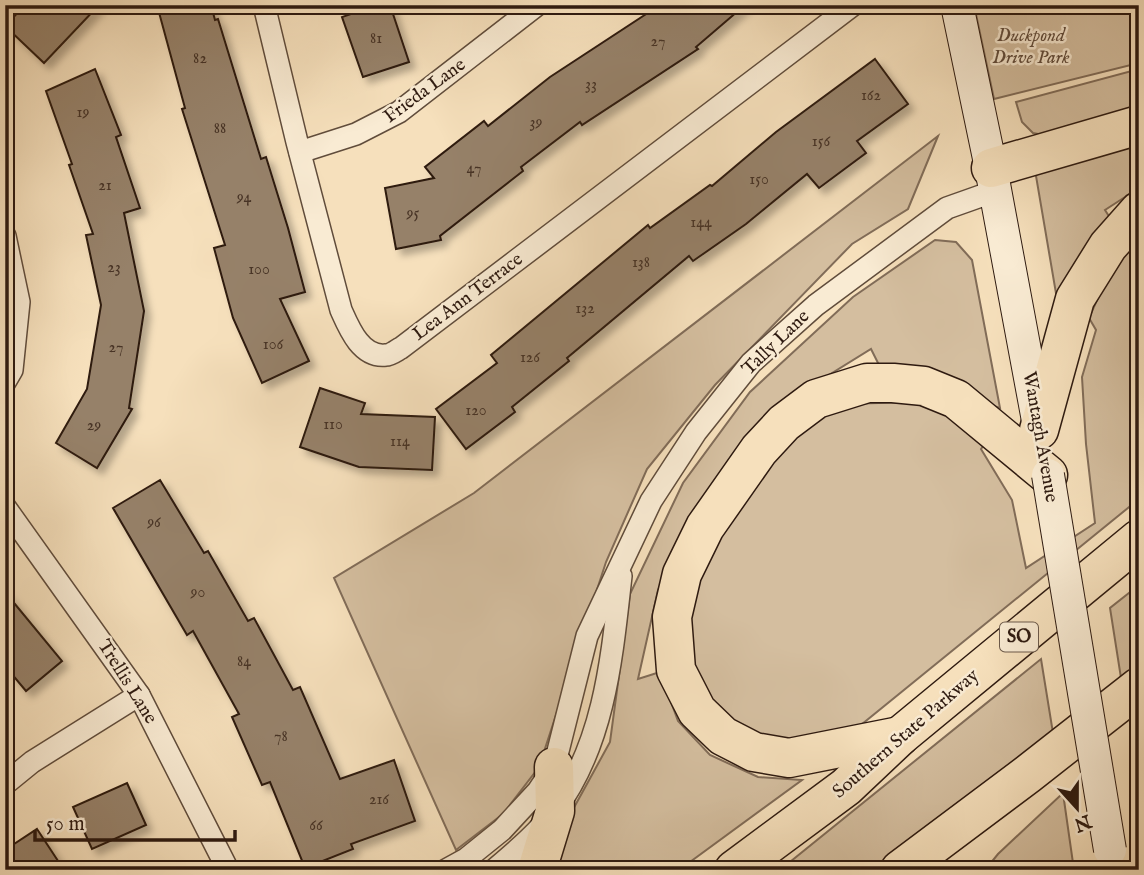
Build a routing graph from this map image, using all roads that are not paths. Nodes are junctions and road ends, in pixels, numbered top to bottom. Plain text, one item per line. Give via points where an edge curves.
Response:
1 (264, 5) edge
2 (537, 5) edge
3 (853, 5) edge
4 (957, 5) edge
5 (1139, 125) edge
6 (300, 152) junction
7 (993, 179) junction
8 (1139, 211) edge
9 (5, 236) edge
10 (5, 382) edge
11 (1039, 430) junction
12 (1048, 475) junction
13 (5, 507) edge
14 (1139, 539) edge
15 (623, 560) junction
16 (1139, 687) edge
17 (139, 695) junction
18 (900, 736) junction
19 (554, 767) junction
20 (1028, 774) junction
21 (5, 784) edge
22 (555, 811) junction
23 (1112, 860) edge
24 (228, 870) edge
25 (446, 870) edge
26 (494, 870) edge
27 (537, 870) edge
28 (734, 870) edge
29 (900, 870) edge
30 (922, 870) edge

1 - 6 street, Lea Ann Terrace
2 - 6 street, Frieda Lane via 379,125
3 - 6 street, Lea Ann Terrace via 387,355 364,348 341,310
4 - 7 main road, Wantagh Avenue
5 - 7 highway
7 - 11 main road, Wantagh Avenue
7 - 15 street, Tally Lane via 816,304 751,363 696,432 651,501
8 - 11 highway via 1108,246 1075,299
9 - 10 street via 19,302 12,370
11 - 12 main road, Wantagh Avenue
12 - 18 highway via 956,399 924,386 867,383 816,399 784,423 759,450 705,527 682,574 672,617 676,670 696,711 723,736 754,751 789,758
12 - 23 main road, Wantagh Avenue, bridge
13 - 17 street, Trellis Lane
14 - 18 highway, Southern State Parkway / SO
15 - 19 street, Tally Lane via 587,636
15 - 22 street, Tally Lane via 610,664 596,729
16 - 20 highway
17 - 21 street
17 - 24 street, Trellis Lane
18 - 28 highway, Southern State Parkway / SO via 846,787
19 - 22 highway
19 - 25 street, Tally Lane via 502,831
20 - 29 highway
20 - 30 highway
22 - 26 street, Tally Lane
22 - 27 highway

